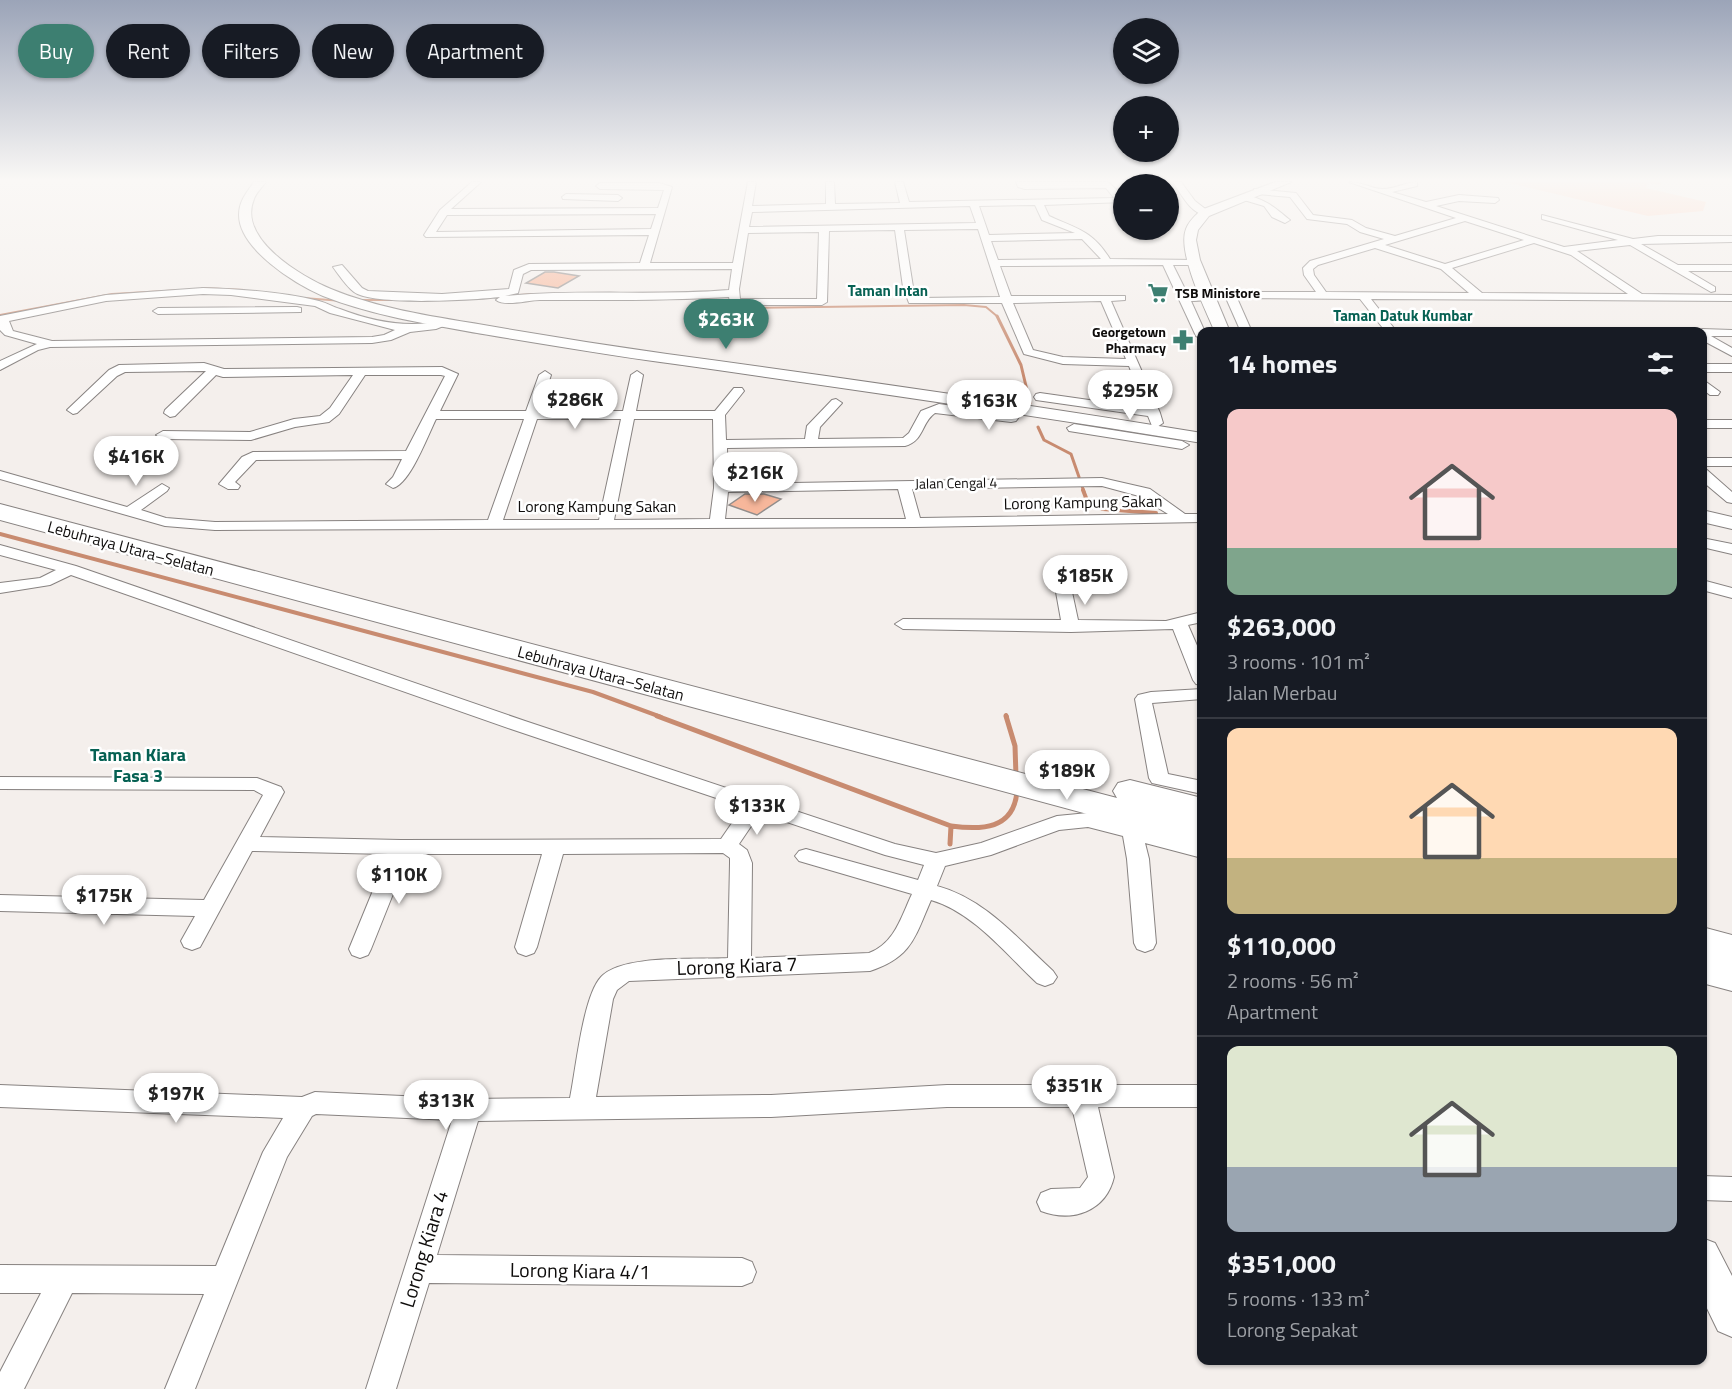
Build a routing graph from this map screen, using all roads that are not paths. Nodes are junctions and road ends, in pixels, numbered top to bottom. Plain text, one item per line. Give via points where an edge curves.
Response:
1 (260, 247) edge
2 (650, 247) edge
3 (742, 247) edge
4 (824, 247) edge
5 (902, 247) edge
6 (988, 247) edge
7 (1097, 247) edge
8 (1192, 247) edge
9 (1366, 247) edge
10 (1384, 247) edge
11 (1512, 247) edge
12 (1558, 247) edge
13 (1583, 247) edge
14 (1640, 247) edge
15 (1566, 249) junction
16 (1107, 262) junction
17 (1166, 262) junction
18 (1192, 262) junction
19 (993, 263) junction
20 (644, 266) junction
21 (739, 266) junction
22 (338, 267) dead end
23 (1445, 267) junction
24 (1675, 268) junction
25 (1732, 268) edge
26 (1711, 289) dead end
27 (601, 290) dead end
28 (1208, 294) junction
29 (735, 295) junction
30 (1230, 295) junction
31 (421, 297) junction
32 (1324, 297) junction
33 (1364, 297) junction
34 (1480, 297) junction
35 (1640, 297) junction
36 (1105, 298) junction
37 (1121, 298) dead end
38 (1184, 298) junction
39 (1732, 298) edge
40 (1007, 301) junction
41 (330, 310) junction
42 (158, 311) dead end
43 (2, 319) edge
44 (1194, 322) junction
45 (445, 323) junction
46 (1197, 327) edge
47 (1221, 327) edge
48 (1231, 327) edge
49 (1245, 327) edge
50 (1388, 327) edge
51 (408, 328) junction
52 (1732, 333) edge
53 (1707, 334) edge
54 (1707, 337) edge
55 (50, 344) junction
56 (1732, 352) edge
57 (672, 357) junction
58 (1134, 363) junction
59 (0, 366) edge
60 (1707, 368) edge
61 (1732, 368) edge
62 (213, 371) junction
63 (361, 372) junction
64 (545, 375) dead end
65 (637, 375) dead end
66 (1707, 387) edge
67 (738, 391) dead end
68 (1714, 392) dead end
69 (1040, 397) dead end
70 (836, 403) dead end
71 (1019, 408) junction
72 (73, 410) dead end
73 (170, 413) dead end
74 (627, 414) junction
75 (430, 415) junction
76 (530, 415) junction
77 (719, 415) junction
78 (1156, 418) junction
79 (1707, 424) edge
80 (1732, 424) edge
81 (1104, 427) junction
82 (1074, 428) dead end
83 (1197, 429) edge
84 (163, 435) dead end
85 (1197, 437) edge
86 (811, 443) junction
87 (721, 444) junction
88 (1182, 445) dead end
89 (411, 455) junction
90 (1707, 462) edge
91 (1732, 462) edge
92 (0, 476) edge
93 (1707, 477) edge
94 (393, 484) dead end
95 (904, 484) junction
96 (233, 486) dead end
97 (162, 488) dead end
98 (721, 488) junction
99 (0, 496) edge
100 (1732, 499) edge
101 (129, 512) junction
102 (0, 513) edge
103 (1707, 517) edge
104 (1181, 518) junction
105 (1197, 518) edge
106 (914, 523) junction
107 (1732, 523) edge
108 (606, 524) junction
109 (717, 524) junction
110 (494, 525) junction
111 (1707, 526) edge
112 (1732, 532) edge
113 (1707, 543) edge
114 (1732, 549) edge
115 (0, 550) edge
116 (70, 569) junction
117 (1707, 586) edge
118 (0, 588) edge
119 (1064, 592) dead end
120 (1732, 593) edge
121 (1197, 618) edge
122 (1179, 623) junction
123 (903, 624) dead end
124 (1071, 627) junction
125 (1197, 668) edge
126 (1197, 694) edge
127 (985, 764) junction
128 (0, 783) edge
129 (1197, 787) edge
130 (756, 804) junction
131 (1197, 809) edge
132 (1197, 831) edge
133 (1132, 832) junction
134 (244, 844) junction
135 (555, 846) junction
136 (727, 846) junction
137 (400, 847) junction
138 (1197, 850) edge
139 (806, 856) dead end
140 (937, 861) junction
141 (925, 890) junction
142 (0, 903) edge
143 (210, 908) junction
144 (192, 941) dead end
145 (1145, 943) dead end
146 (1707, 943) edge
147 (526, 947) dead end
148 (360, 948) dead end
149 (1732, 950) edge
150 (739, 966) junction
151 (1707, 968) edge
152 (1732, 975) edge
153 (1045, 977) dead end
154 (1082, 1094) junction
155 (0, 1096) edge
156 (1197, 1096) edge
157 (303, 1108) junction
158 (581, 1108) junction
159 (468, 1110) junction
160 (1707, 1188) edge
161 (1732, 1189) edge
162 (1051, 1202) dead end
163 (1707, 1266) edge
164 (418, 1269) junction
165 (742, 1272) dead end
166 (0, 1279) edge
167 (64, 1279) junction
168 (224, 1280) junction
169 (1732, 1317) edge
170 (9, 1389) edge
171 (180, 1389) edge
172 (381, 1389) edge

1 - 45 main road via 326,292
2 - 20 street
3 - 21 street
4 - 29 street via 822,302
5 - 40 street via 911,299
6 - 19 street
7 - 16 street
8 - 18 main road
9 - 32 street via 1308,268
10 - 23 street
11 - 23 street
12 - 15 street
13 - 15 street
14 - 24 street
15 - 35 street
16 - 17 street
16 - 19 street
17 - 18 street
17 - 38 street
18 - 28 main road
19 - 40 street
20 - 21 street
20 - 31 street via 529,267 518,272 514,291 507,294
21 - 29 street
22 - 31 street via 366,294
23 - 34 street
24 - 25 street
24 - 26 street
27 - 29 street
28 - 30 street
28 - 38 street
28 - 47 main road
28 - 48 main road via 1219,304
29 - 31 street via 487,301
30 - 32 street
30 - 49 street
32 - 33 street
33 - 34 street
33 - 50 street
34 - 35 street
35 - 39 street
36 - 37 street
36 - 40 street
36 - 58 street
38 - 44 street
40 - 58 street via 1032,354 1087,362
41 - 42 street
41 - 43 street via 316,303 203,291 106,298
41 - 51 street
43 - 55 street via 9,333
44 - 46 street
44 - 47 street
45 - 51 street via 422,330
45 - 57 main road
51 - 55 street via 372,340
52 - 53 street
54 - 56 street
55 - 59 street
57 - 71 main road
57 - 78 main road
58 - 78 street
60 - 61 street
62 - 63 street
62 - 72 street via 198,366 123,368
62 - 73 street
63 - 75 street via 452,374
63 - 84 street via 335,411 324,419 250,436
64 - 76 street
65 - 74 street
66 - 68 street
67 - 77 street
69 - 78 street
70 - 86 street via 814,426
71 - 81 main road
71 - 86 street via 1014,418 930,409 910,441
74 - 76 street
74 - 77 street
74 - 108 street
75 - 76 street
75 - 89 street
76 - 110 street
77 - 87 street
78 - 83 main road
79 - 80 street
81 - 82 street
81 - 85 main road
81 - 88 street
86 - 87 street
87 - 98 street
89 - 94 street
89 - 96 street via 253,456 226,484
90 - 91 street
92 - 101 street, Lorong Kampung Sakan
93 - 100 street
95 - 98 street, Jalan Cengal 4
95 - 104 street, Jalan Cengal 4 via 1113,483 1147,492
95 - 106 street
97 - 101 street
98 - 109 street
99 - 127 highway, Lebuhraya Utara–Selatan
101 - 110 street, Lorong Kampung Sakan via 165,522 204,526
102 - 127 highway, Lebuhraya Utara–Selatan
103 - 107 main road
104 - 105 street, Lorong Kampung Sakan
104 - 106 street, Lorong Kampung Sakan
106 - 109 street, Lorong Kampung Sakan
108 - 109 street, Lorong Kampung Sakan
108 - 110 street, Lorong Kampung Sakan
111 - 112 main road
113 - 114 street
115 - 116 street
116 - 118 street via 44,582
116 - 130 street
117 - 120 street
119 - 124 street
121 - 122 street
122 - 124 street
122 - 125 street
123 - 124 street
126 - 129 street via 1151,697 1143,703 1159,778
127 - 131 highway, Lebuhraya Utara–Selatan
127 - 132 highway, Lebuhraya Utara–Selatan
128 - 134 street via 257,784 274,792
130 - 136 street
130 - 140 street via 892,850
133 - 138 street
133 - 140 street via 1074,820
133 - 145 street
134 - 137 street
134 - 143 street
135 - 136 street
135 - 137 street
135 - 147 street
136 - 150 street via 740,855 741,863
137 - 148 street
139 - 141 street
140 - 141 street, Lorong Kiara 7
141 - 150 street, Lorong Kiara 7 via 898,946 885,958 870,962
141 - 153 street via 949,897 975,912
142 - 143 street
143 - 144 street
146 - 149 highway
150 - 158 street, Lorong Kiara 7 via 633,971 611,979 601,999
151 - 152 highway
154 - 156 street
154 - 158 street via 947,1096 771,1106
154 - 162 street via 1100,1187 1086,1199
155 - 157 street
157 - 159 street via 315,1103
157 - 168 street via 276,1152
158 - 159 street
159 - 164 street, Lorong Kiara 4
160 - 161 street
163 - 169 main road
164 - 165 street, Lorong Kiara 4/1
164 - 172 street, Lorong Kiara 4
166 - 167 street
167 - 168 street
167 - 170 street
168 - 171 street

